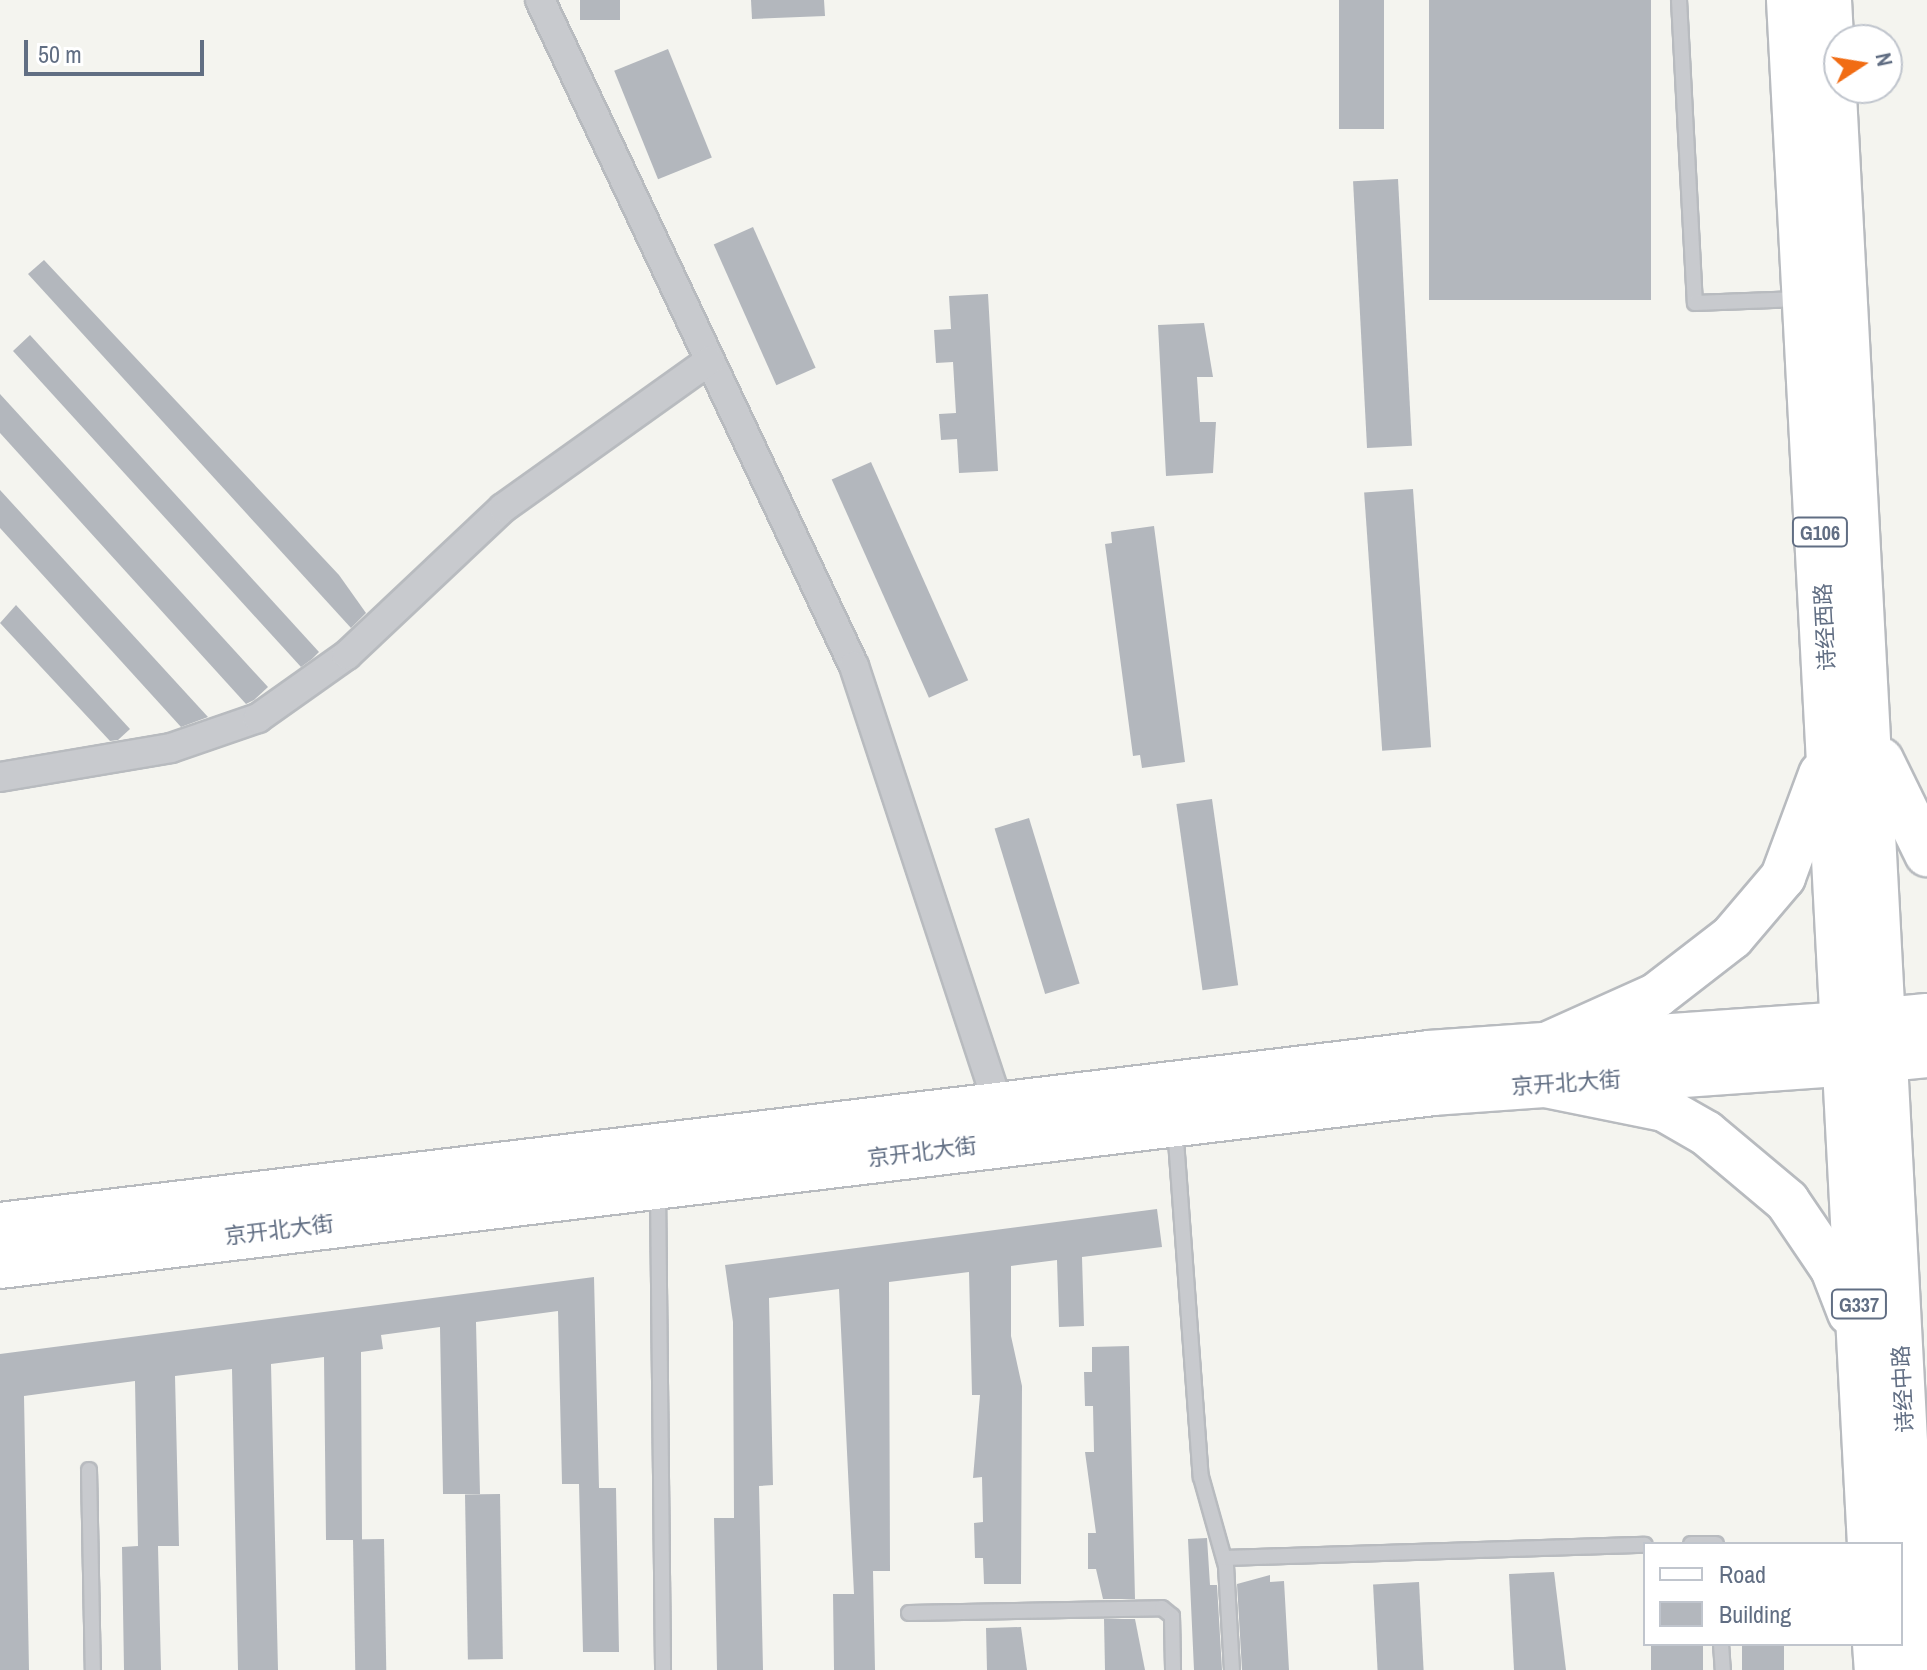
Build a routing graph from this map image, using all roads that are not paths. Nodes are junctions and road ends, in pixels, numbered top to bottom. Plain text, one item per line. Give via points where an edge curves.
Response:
1 (540, 0) edge
2 (1679, 0) edge
3 (1789, 0) edge
4 (1829, 0) edge
5 (1806, 298) junction
6 (709, 361) junction
7 (1866, 693) junction
8 (1830, 729) junction
9 (0, 777) edge
10 (1927, 854) edge
11 (1927, 1016) edge
12 (1878, 1045) edge
13 (1545, 1065) junction
14 (997, 1102) junction
15 (1175, 1123) junction
16 (658, 1182) junction
17 (0, 1225) edge
18 (0, 1266) edge
19 (1927, 1266) edge
20 (1881, 1347) junction
21 (89, 1470) dead end
22 (1870, 1542) edge
23 (1903, 1542) edge
24 (1903, 1544) edge
25 (1643, 1545) edge
26 (1224, 1558) junction
27 (909, 1613) dead end
28 (1721, 1646) edge
29 (1875, 1646) edge
30 (93, 1670) edge
31 (663, 1670) edge
32 (1173, 1670) edge
33 (1232, 1670) edge
34 (1723, 1670) edge
35 (1877, 1670) edge
36 (1917, 1670) edge

1 - 6 street
2 - 5 lane via 1695,303
3 - 5 main road, 诗经西路 / G106
4 - 7 main road, 诗经西路 / G106
5 - 8 main road, 诗经西路 / G106
6 - 9 street via 503,508 347,655 269,711 171,748
6 - 14 street via 854,666
7 - 10 main road via 1892,792
7 - 12 main road, 诗经西路 / G106
8 - 12 main road, 诗经西路 / G106
8 - 13 main road via 1801,837 1761,905 1657,995
11 - 12 main road, 京开北大街
12 - 13 main road, 京开北大街
12 - 20 main road, 诗经中路 / G337
13 - 14 main road, 京开北大街
13 - 15 main road, 京开北大街
13 - 20 main road via 1664,1109 1706,1133 1787,1201
14 - 17 main road, 京开北大街
15 - 16 main road, 京开北大街
15 - 26 lane via 1201,1477
16 - 18 main road, 京开北大街
16 - 31 lane
19 - 20 main road
20 - 22 main road, 诗经中路 / G337
20 - 23 main road, 诗经中路 / G337
21 - 30 lane
24 - 36 main road, 诗经中路 / G337
25 - 26 lane
26 - 33 lane
27 - 32 lane via 1162,1608 1172,1616
28 - 34 lane
29 - 35 main road

